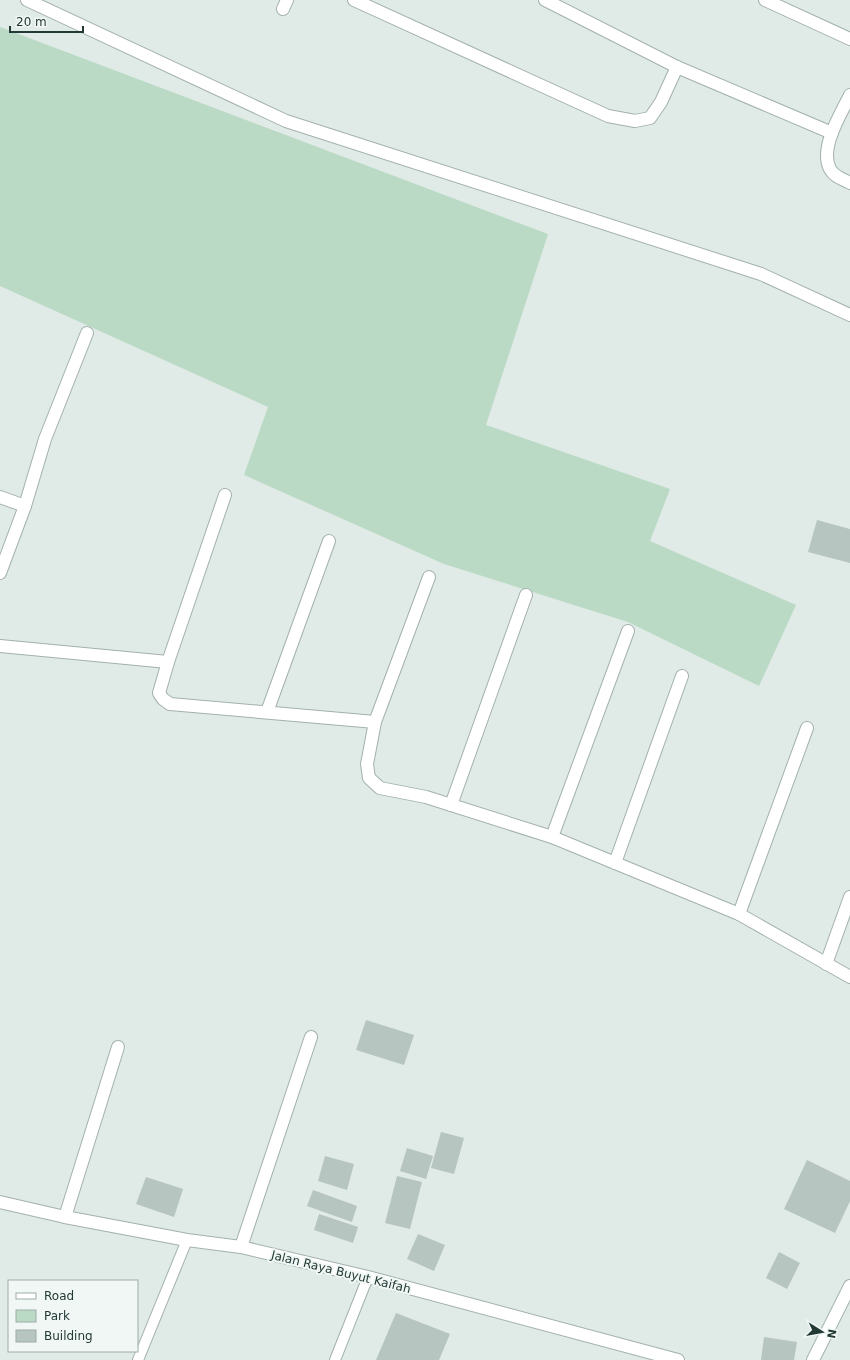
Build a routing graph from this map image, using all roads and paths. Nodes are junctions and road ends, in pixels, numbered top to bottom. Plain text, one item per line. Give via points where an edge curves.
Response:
1 (26, 0) edge
2 (354, 0) edge
3 (545, 0) edge
4 (765, 0) edge
5 (850, 39) edge
6 (677, 67) junction
7 (850, 96) edge
8 (832, 133) junction
9 (850, 183) edge
10 (850, 314) edge
11 (87, 334) dead end
12 (225, 495) dead end
13 (0, 497) edge
14 (25, 506) junction
15 (329, 541) dead end
16 (0, 573) edge
17 (429, 577) dead end
18 (526, 595) dead end
19 (628, 631) dead end
20 (0, 646) edge
21 (168, 662) junction
22 (682, 676) dead end
23 (267, 712) junction
24 (375, 722) junction
25 (807, 728) dead end
26 (451, 805) junction
27 (552, 836) junction
28 (615, 863) junction
29 (850, 897) edge
30 (739, 914) junction
31 (826, 964) junction
32 (850, 977) edge
33 (311, 1037) dead end
34 (118, 1047) dead end
35 (0, 1202) edge
36 (65, 1217) junction
37 (187, 1240) junction
38 (240, 1247) junction
39 (368, 1277) junction
40 (850, 1286) edge
41 (138, 1360) edge
42 (335, 1360) edge
43 (678, 1360) edge
44 (813, 1360) edge

1 - 10 street via 286,121 761,274
2 - 6 street via 608,116 635,121 650,118 661,102
3 - 6 street
4 - 5 street
6 - 8 street
7 - 8 street
8 - 9 street via 826,155 830,169 837,177
11 - 14 street via 44,440
12 - 21 street
13 - 14 street
14 - 16 street
15 - 23 street
17 - 24 street
18 - 26 street
19 - 27 street
20 - 21 street
21 - 23 street via 159,693 162,699 170,704
22 - 28 street
23 - 24 street
24 - 26 street via 367,764 368,778 380,788
25 - 30 street
26 - 27 street
27 - 28 street
28 - 30 street
29 - 31 street
30 - 31 street
31 - 32 street
33 - 38 street
34 - 36 street
35 - 36 street, Jalan Raya Buyut Kaifah
36 - 37 street, Jalan Raya Buyut Kaifah
37 - 38 street, Jalan Raya Buyut Kaifah
37 - 41 lane
38 - 39 street, Jalan Raya Buyut Kaifah
39 - 42 lane
39 - 43 street, Jalan Raya Buyut Kaifah
40 - 44 street

